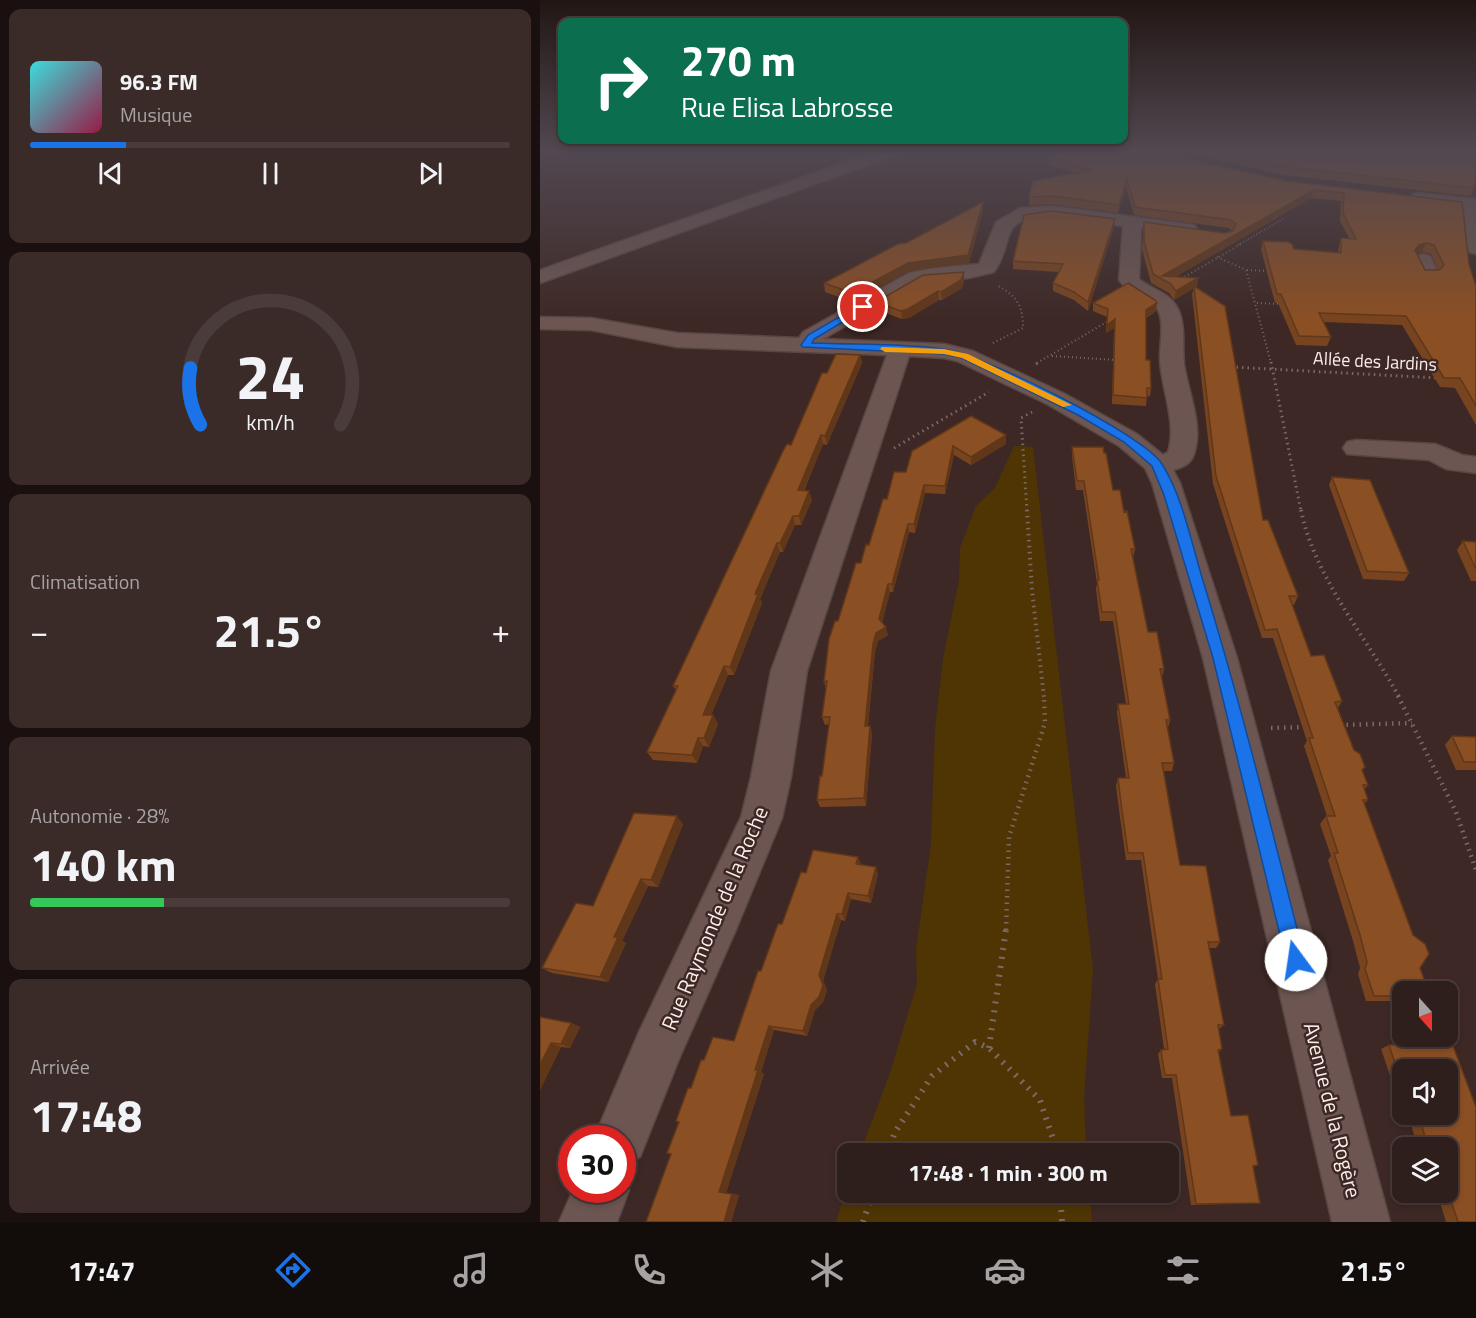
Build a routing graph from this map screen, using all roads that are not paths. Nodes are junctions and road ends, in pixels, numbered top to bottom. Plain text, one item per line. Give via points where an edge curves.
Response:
1 (735, 207) edge
2 (1474, 207) edge
3 (1132, 222) junction
4 (670, 230) junction
5 (1212, 232) edge
6 (1476, 248) edge
7 (540, 268) edge
8 (540, 277) edge
9 (545, 321) edge
10 (806, 345) junction
11 (900, 350) junction
12 (1356, 448) dead end
13 (1156, 464) junction
14 (1476, 465) edge
15 (626, 1125) edge
16 (596, 1203) edge
17 (588, 1222) edge
18 (1361, 1222) edge

1 - 4 street
2 - 6 street
3 - 5 street
3 - 10 street via 1052,211 1026,212 1002,226 987,268 972,273 927,273 916,277 811,337
3 - 13 street via 1129,280 1133,286 1154,295 1169,311 1181,416 1180,457
4 - 7 street
4 - 8 street
9 - 10 street, Avenue de la Rogère via 617,328 678,340
10 - 11 street, Avenue de la Rogère
11 - 13 street, Avenue de la Rogère via 944,351 965,356 1056,399 1128,440
11 - 15 street, Rue Raymonde de la Roche via 789,671 761,818
12 - 14 street via 1435,452 1456,463
13 - 18 street, Avenue de la Rogère via 1174,506 1220,658
16 - 17 street

